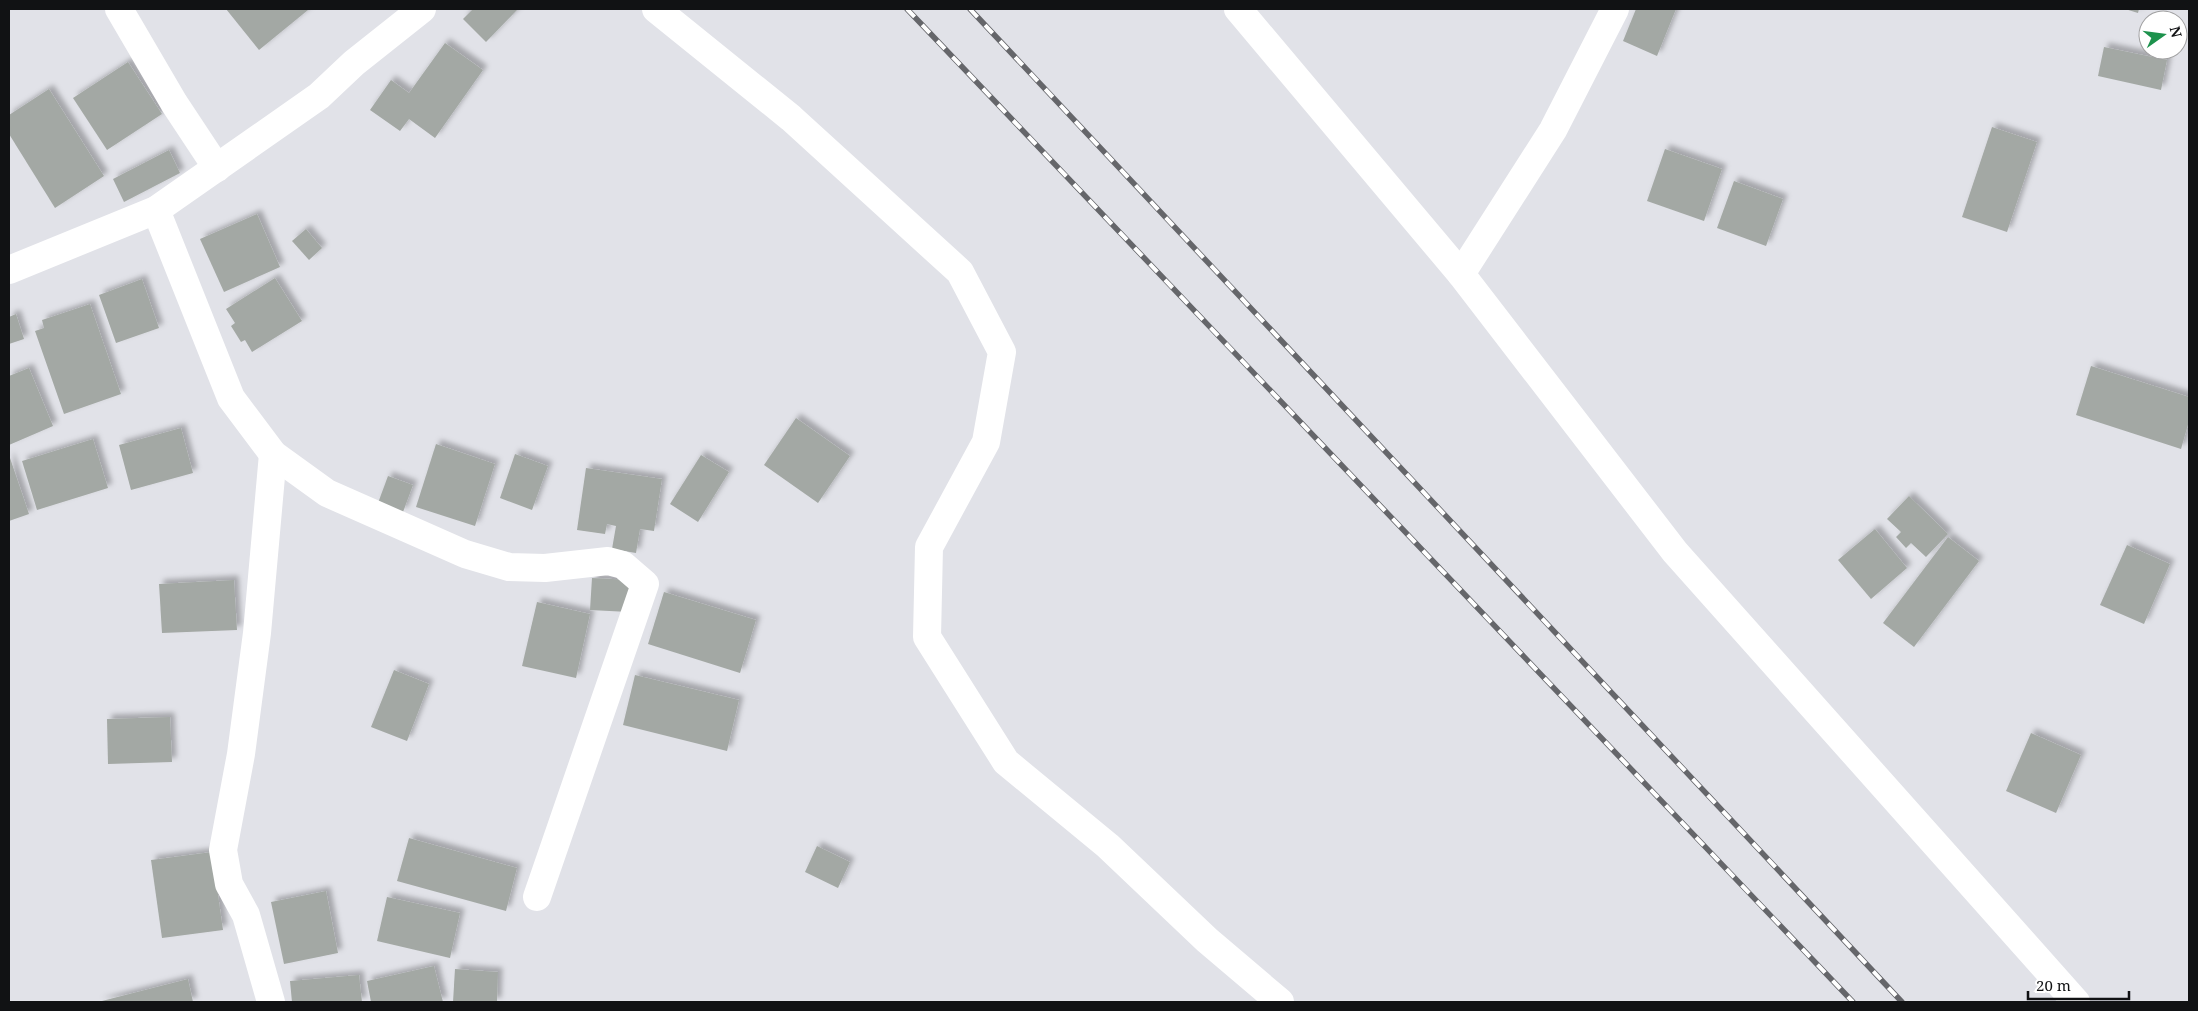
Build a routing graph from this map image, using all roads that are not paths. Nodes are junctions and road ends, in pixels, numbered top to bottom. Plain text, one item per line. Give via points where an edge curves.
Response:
1 (119, 9) edge
2 (422, 9) edge
3 (656, 9) edge
4 (1238, 9) edge
5 (1615, 9) edge
6 (217, 168) junction
7 (156, 210) junction
8 (9, 270) edge
9 (1461, 274) junction
10 (273, 454) junction
11 (537, 897) dead end
12 (271, 1002) edge
13 (1280, 1002) edge
14 (2076, 1002) edge

1 - 6 street via 174,103
2 - 6 street via 354,63 319,96
3 - 13 street via 791,118 960,272 1002,352 986,442 929,547 927,637 1006,762 1108,846 1207,940
4 - 9 street
5 - 9 street via 1553,130
6 - 7 street
7 - 8 street
7 - 10 street via 232,398
9 - 14 street via 1675,552
10 - 11 street via 327,492 465,554 509,567 545,568 608,561 623,564 645,584
10 - 12 street via 257,633 241,754 223,850 229,884 246,915

